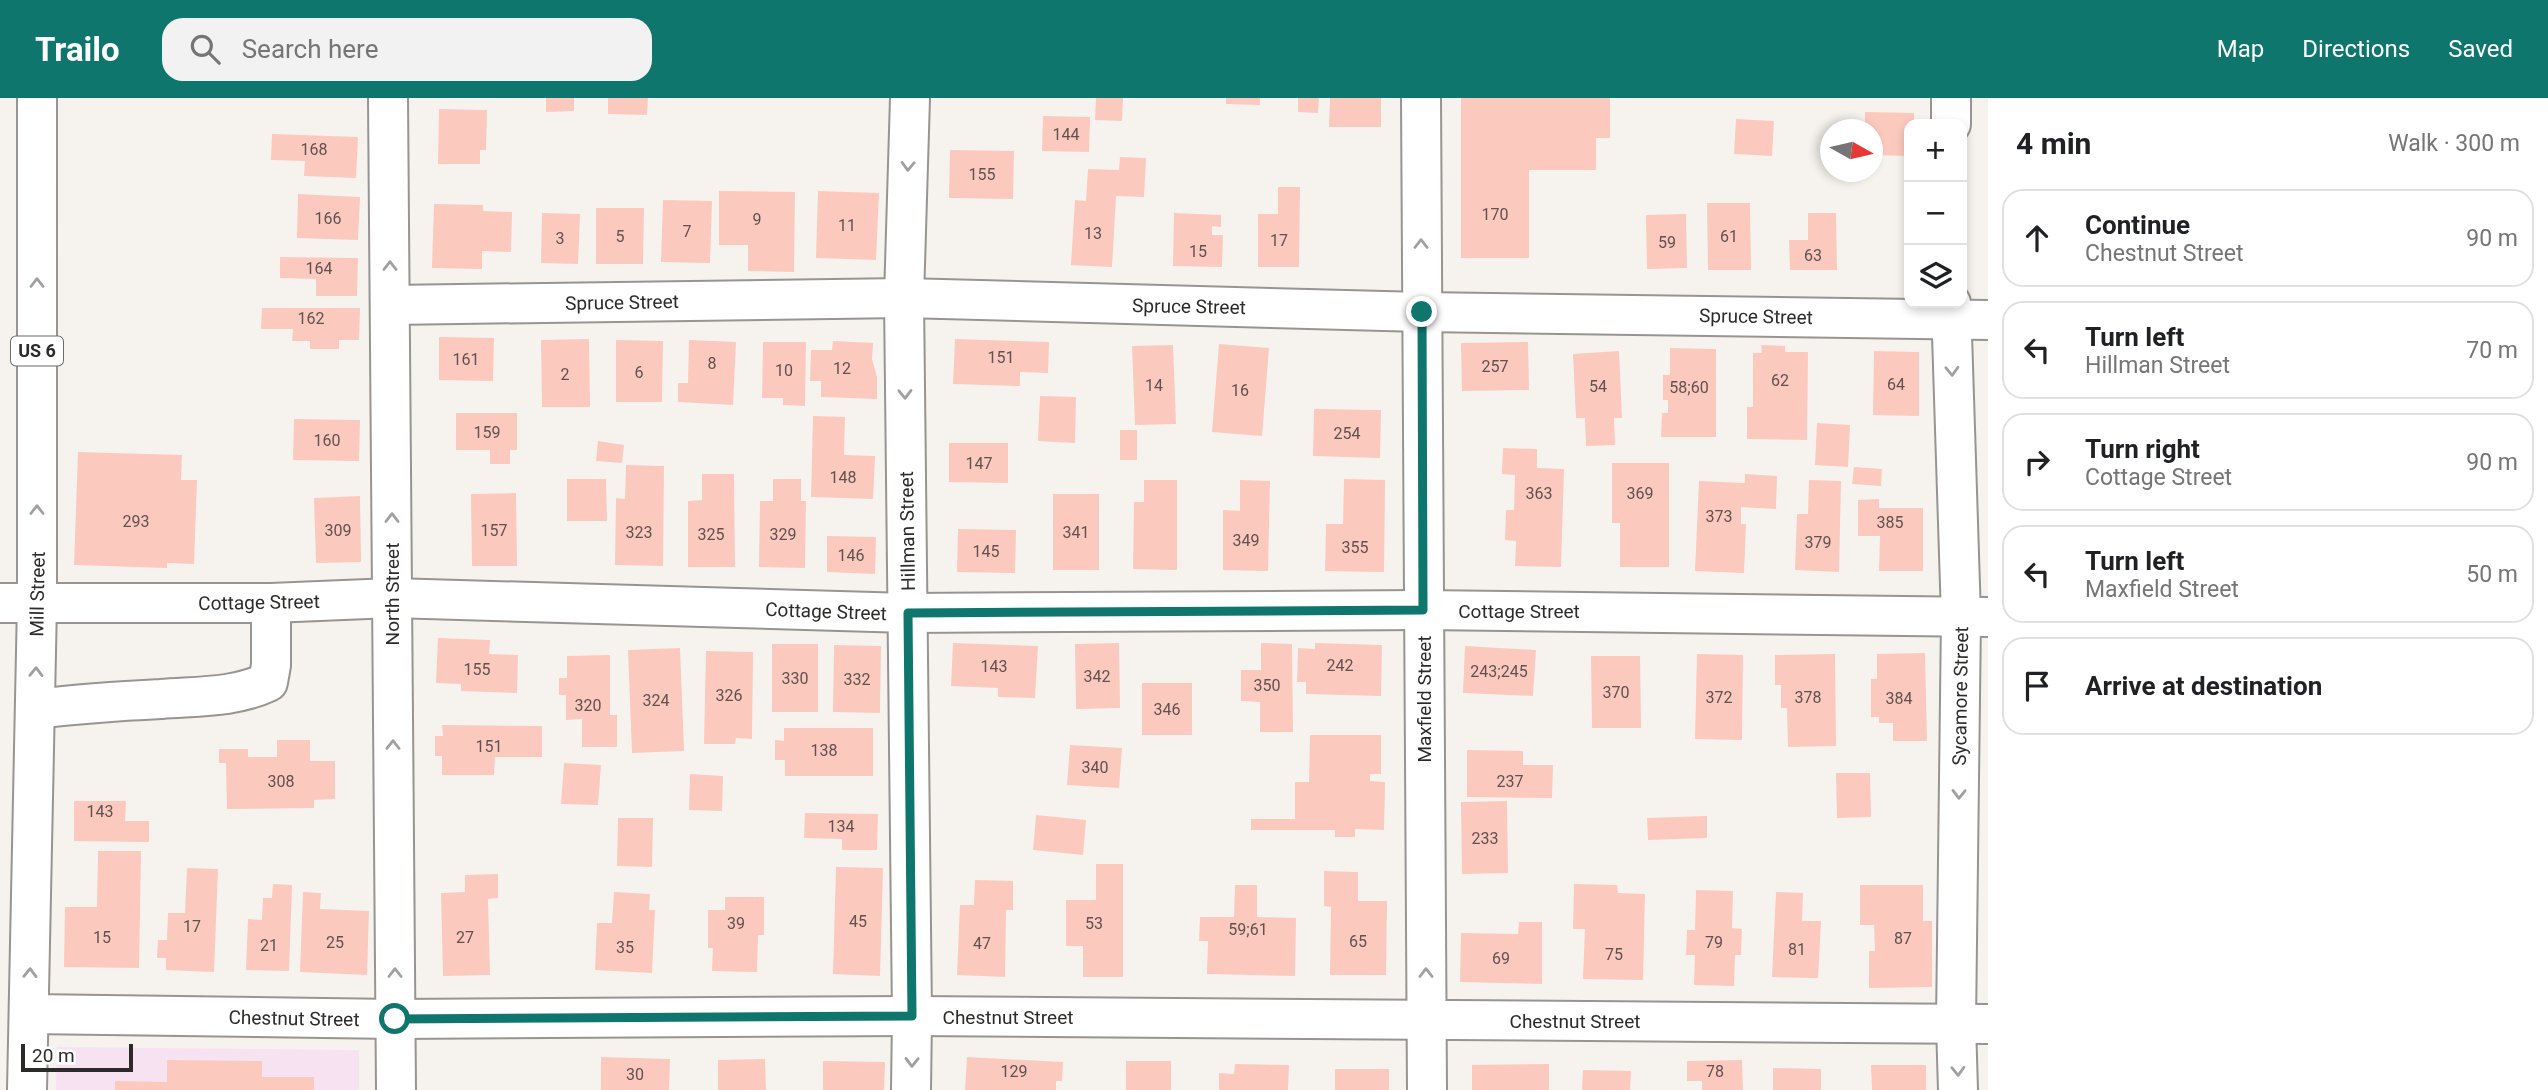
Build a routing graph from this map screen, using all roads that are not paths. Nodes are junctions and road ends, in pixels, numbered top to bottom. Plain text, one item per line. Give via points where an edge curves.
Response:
1 (37, 98) edge
2 (388, 98) edge
3 (910, 98) edge
4 (1421, 98) edge
5 (1951, 98) edge
6 (1951, 119) edge
7 (904, 298) junction
8 (390, 305) junction
9 (1951, 311) edge
10 (1422, 312) junction
11 (1988, 320) edge
12 (392, 598) junction
13 (0, 603) edge
14 (37, 603) junction
15 (271, 603) junction
16 (1423, 610) junction
17 (908, 613) junction
18 (1975, 617) edge
19 (36, 709) junction
20 (29, 1014) junction
21 (912, 1016) junction
22 (395, 1019) junction
23 (1426, 1020) junction
24 (1972, 1024) edge
25 (27, 1090) edge
26 (396, 1090) edge
27 (911, 1090) edge
28 (1427, 1090) edge
29 (1958, 1090) edge

14 -> 1 street, Mill Street / US 6
8 -> 2 street, North Street
3 -> 7 street, Hillman Street
10 -> 4 street, Maxfield Street
5 - 6 street
7 - 8 street, Spruce Street
7 - 10 street, Spruce Street
7 -> 17 street, Hillman Street
12 -> 8 street, North Street
9 - 10 street, Spruce Street
9 - 11 street, Spruce Street
9 -> 18 street, Sycamore Street
10 - 16 street, Maxfield Street
12 - 15 street, Cottage Street
12 - 17 street, Cottage Street
22 -> 12 street, North Street
13 - 14 street, Cottage Street
14 - 15 street, Cottage Street
19 -> 14 street, Mill Street / US 6
15 - 19 street via 268,682 227,695
16 - 17 street, Cottage Street
16 - 18 street, Cottage Street
23 -> 16 street, Maxfield Street
17 - 21 street, Hillman Street
18 -> 24 street, Sycamore Street
20 -> 19 street, Mill Street / US 6
20 - 22 street, Chestnut Street
20 - 25 street, Mill Street / US 6
21 - 22 street, Chestnut Street
21 - 23 street, Chestnut Street
21 -> 27 street, Hillman Street
22 - 26 street, North Street
23 - 24 street, Chestnut Street
23 - 28 street, Maxfield Street
24 -> 29 street, Sycamore Street

